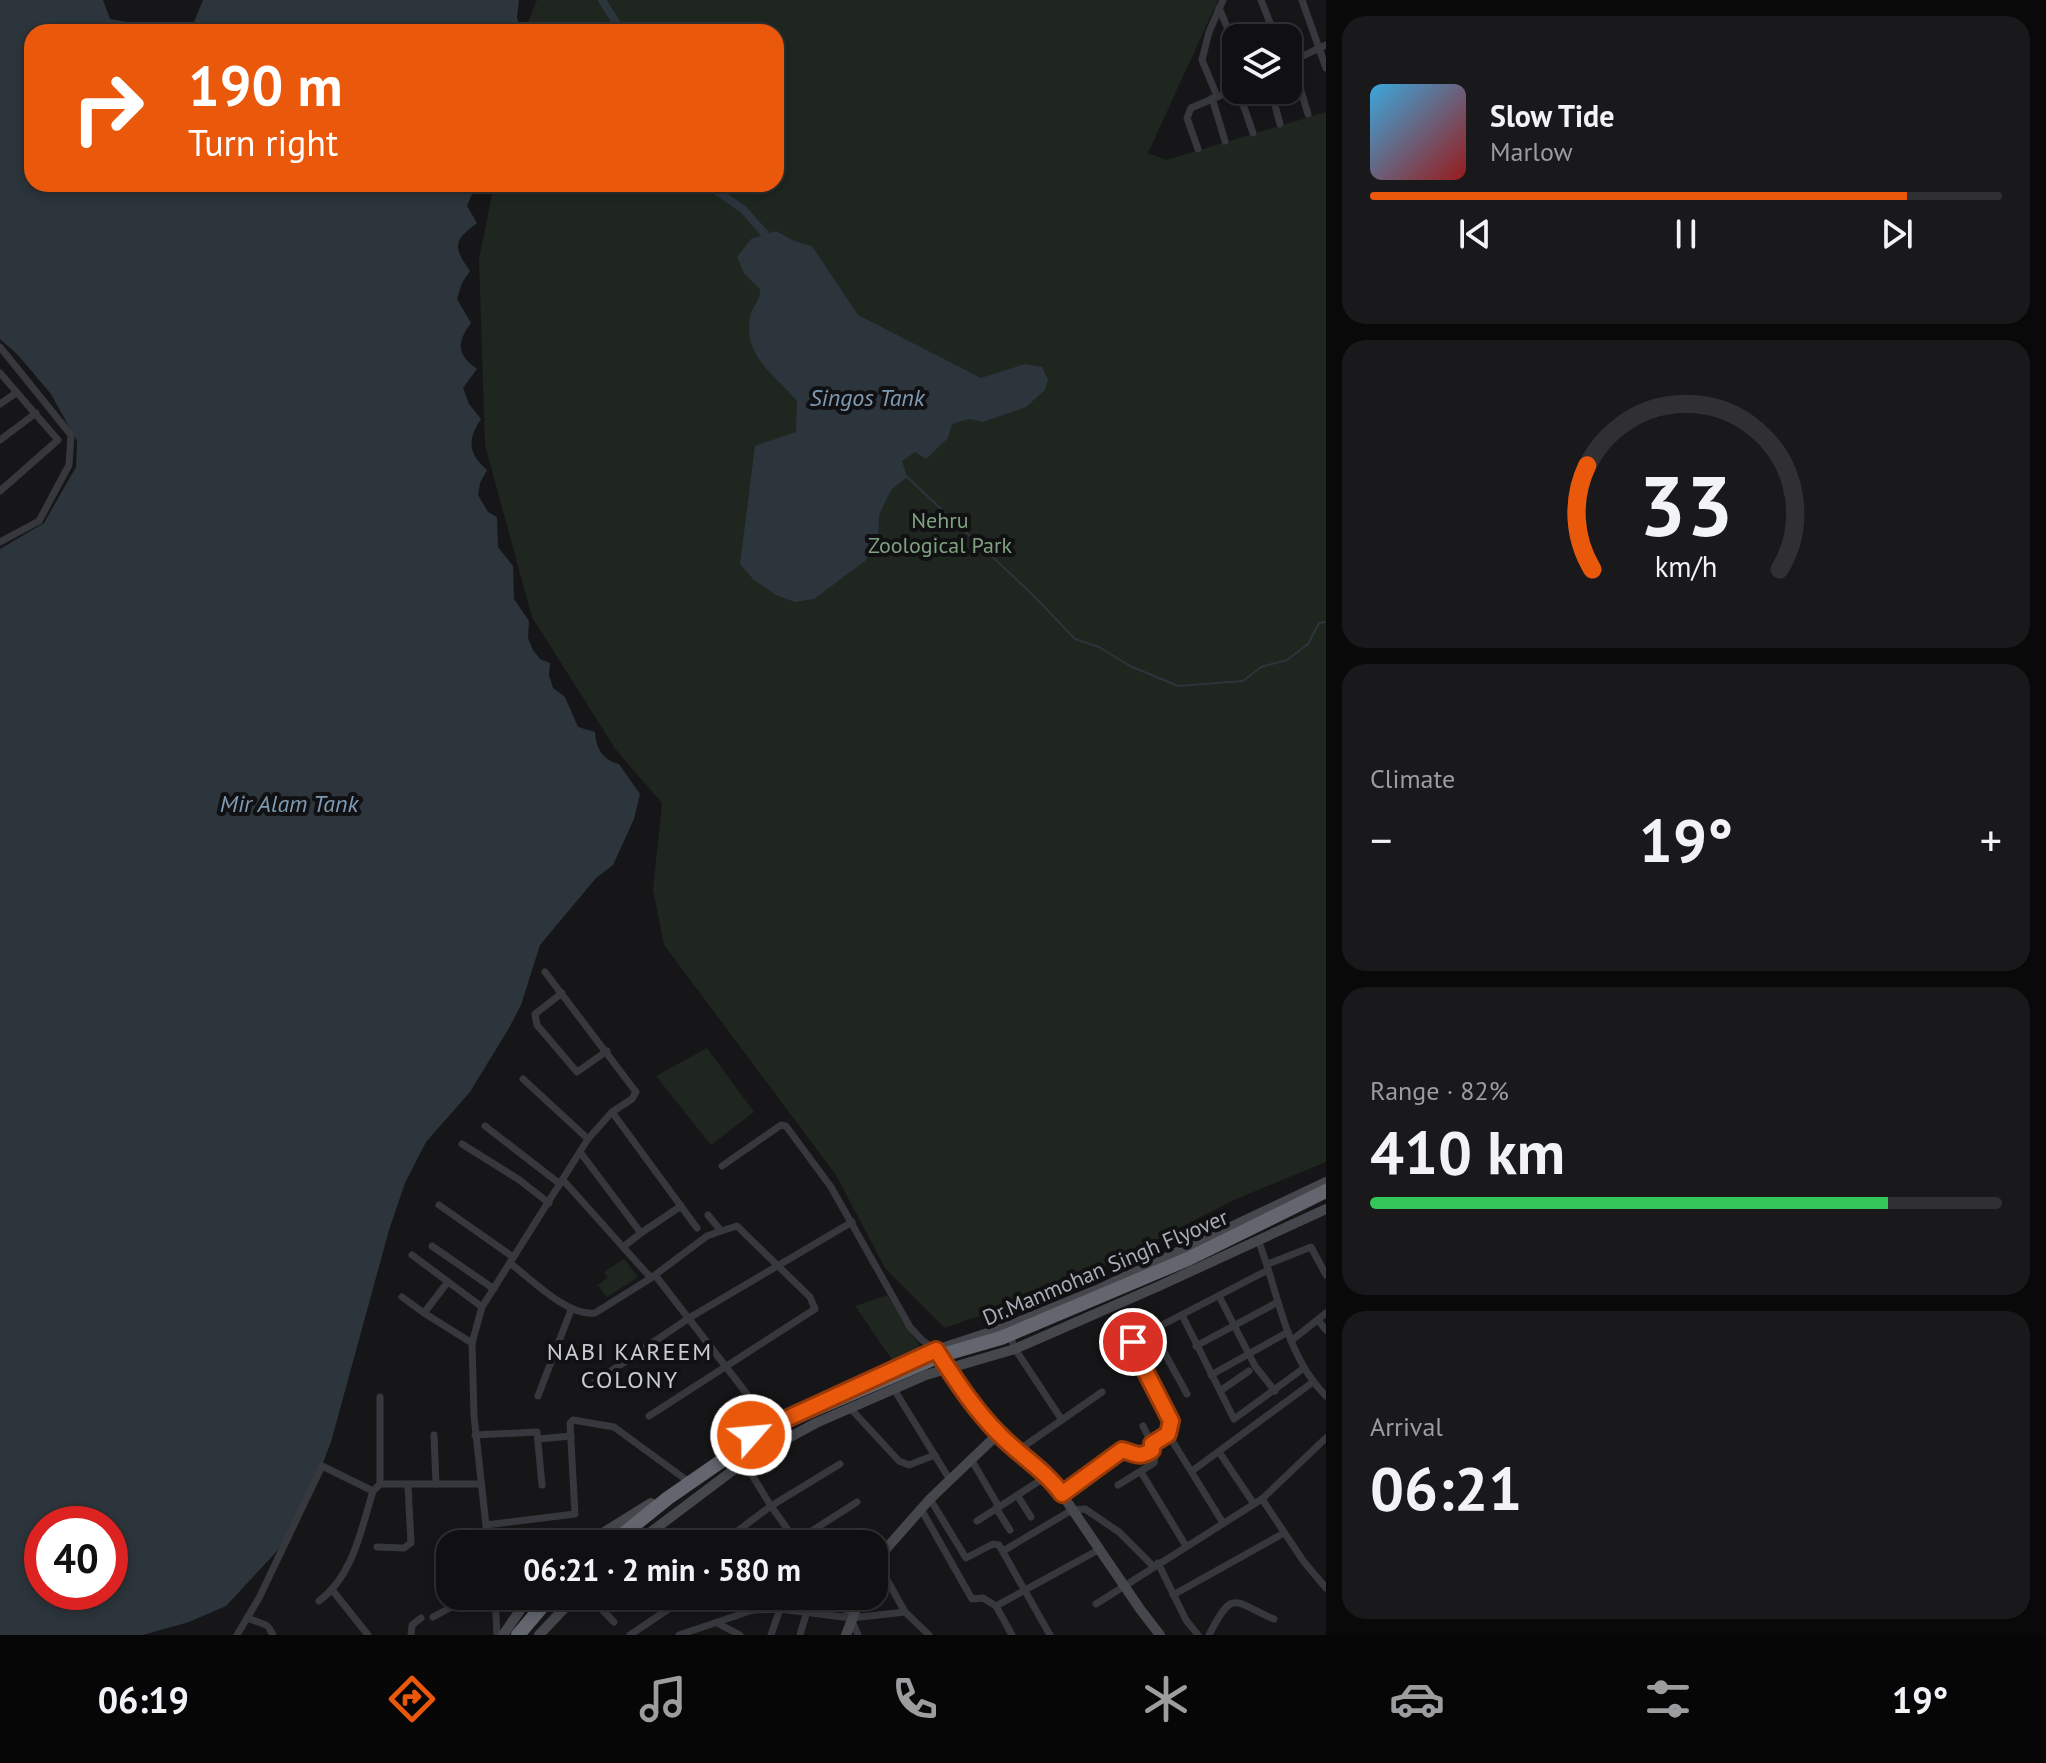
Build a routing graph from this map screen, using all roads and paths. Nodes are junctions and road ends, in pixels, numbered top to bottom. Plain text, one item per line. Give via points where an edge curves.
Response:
1 (1261, 0) edge
2 (1302, 0) edge
3 (1221, 4) edge
4 (1228, 24) edge
5 (1270, 24) edge
6 (1323, 46) edge
7 (1302, 56) edge
8 (1326, 68) edge
9 (1222, 94) edge
10 (1215, 97) junction
11 (1302, 97) edge
12 (1242, 104) edge
13 (1275, 104) edge
14 (1308, 114) dead end
15 (1280, 124) dead end
16 (1253, 133) dead end
17 (1225, 141) dead end
18 (1198, 149) dead end
19 (0, 347) edge
20 (0, 373) edge
21 (16, 393) junction
22 (0, 404) edge
23 (36, 413) junction
24 (0, 440) edge
25 (0, 491) edge
26 (0, 542) edge
27 (545, 972) dead end
28 (562, 993) junction
29 (607, 1051) junction
30 (523, 1079) dead end
31 (612, 1112) junction
32 (485, 1126) dead end
33 (588, 1139) junction
34 (462, 1144) dead end
35 (580, 1152) junction
36 (722, 1166) dead end
37 (562, 1182) junction
38 (1326, 1182) edge
39 (1326, 1191) edge
40 (1296, 1196) junction
41 (1326, 1199) edge
42 (549, 1203) junction
43 (439, 1205) dead end
44 (681, 1206) junction
45 (1326, 1209) edge
46 (708, 1215) dead end
47 (1309, 1216) junction
48 (852, 1222) junction
49 (697, 1228) dead end
50 (721, 1231) junction
51 (641, 1233) junction
52 (1258, 1240) junction
53 (432, 1246) dead end
54 (623, 1247) junction
55 (412, 1255) dead end
56 (512, 1260) junction
57 (777, 1266) junction
58 (1268, 1267) junction
59 (1326, 1275) edge
60 (653, 1277) junction
61 (447, 1283) junction
62 (494, 1289) junction
63 (1219, 1296) junction
64 (402, 1297) dead end
65 (1278, 1302) junction
66 (482, 1307) junction
67 (571, 1310) junction
68 (424, 1313) junction
69 (1326, 1313) edge
70 (1182, 1315) junction
71 (689, 1318) junction
72 (1318, 1320) junction
73 (1236, 1324) junction
74 (1006, 1327) junction
75 (1152, 1330) junction
76 (1326, 1330) edge
77 (1288, 1332) junction
78 (1291, 1341) junction
79 (472, 1343) junction
80 (1196, 1346) junction
81 (1015, 1349) junction
82 (936, 1350) junction
83 (1249, 1355) junction
84 (727, 1367) junction
85 (1304, 1368) junction
86 (949, 1370) junction
87 (1249, 1371) dead end
88 (1211, 1375) junction
89 (595, 1382) dead end
90 (1313, 1382) junction
91 (895, 1391) junction
92 (1220, 1391) junction
93 (1275, 1391) junction
94 (1102, 1392) dead end
95 (1187, 1394) dead end
96 (538, 1396) dead end
97 (1326, 1396) edge
98 (380, 1397) dead end
99 (851, 1409) junction
100 (649, 1416) dead end
101 (1062, 1420) junction
102 (771, 1425) junction
103 (1143, 1426) dead end
104 (998, 1434) junction
105 (1168, 1434) junction
106 (434, 1435) dead end
107 (475, 1435) junction
108 (571, 1436) junction
109 (1326, 1438) edge
110 (538, 1439) junction
111 (778, 1442) junction
112 (1152, 1447) junction
113 (1017, 1451) junction
114 (1219, 1452) junction
115 (935, 1455) junction
116 (971, 1459) junction
117 (744, 1462) junction
118 (840, 1464) dead end
119 (1192, 1471) junction
120 (1141, 1472) junction
121 (1047, 1476) junction
122 (685, 1479) junction
123 (950, 1480) junction
124 (380, 1484) junction
125 (436, 1484) junction
126 (481, 1484) junction
127 (542, 1485) dead end
128 (1118, 1485) dead end
129 (408, 1486) junction
130 (373, 1491) junction
131 (1062, 1494) junction
132 (1017, 1495) junction
133 (930, 1499) junction
134 (1262, 1499) junction
135 (857, 1502) dead end
136 (1254, 1504) junction
137 (771, 1506) junction
138 (998, 1508) junction
139 (921, 1509) junction
140 (1072, 1510) junction
141 (1031, 1517) dead end
142 (977, 1521) dead end
143 (1223, 1523) junction
144 (486, 1525) junction
145 (656, 1527) junction
146 (787, 1529) edge
147 (487, 1530) edge
148 (606, 1530) edge
149 (628, 1530) edge
150 (639, 1530) edge
151 (652, 1530) edge
152 (658, 1530) edge
153 (739, 1530) edge
154 (815, 1530) edge
155 (1010, 1530) dead end
156 (1284, 1533) junction
157 (1186, 1546) junction
158 (377, 1547) dead end
159 (888, 1547) edge
160 (1100, 1549) junction
161 (1003, 1551) junction
162 (1156, 1565) junction
163 (888, 1584) edge
164 (1124, 1586) junction
165 (1326, 1588) edge
166 (333, 1591) junction
167 (1025, 1591) junction
168 (1173, 1595) junction
169 (319, 1601) dead end
170 (1096, 1604) dead end
171 (996, 1606) junction
172 (446, 1610) edge
173 (497, 1610) edge
174 (518, 1610) edge
175 (539, 1610) edge
176 (549, 1610) edge
177 (563, 1610) edge
178 (602, 1610) edge
179 (667, 1610) edge
180 (753, 1610) edge
181 (780, 1610) edge
182 (794, 1610) edge
183 (846, 1610) edge
184 (855, 1610) edge
185 (807, 1611) junction
186 (905, 1612) junction
187 (433, 1617) dead end
188 (247, 1618) junction
189 (421, 1618) dead end
190 (851, 1618) junction
191 (1274, 1619) dead end
192 (614, 1622) dead end
193 (717, 1623) junction
194 (269, 1629) edge
195 (237, 1635) edge
196 (368, 1635) edge
197 (411, 1635) edge
198 (500, 1635) edge
199 (518, 1635) edge
200 (528, 1635) edge
201 (539, 1635) edge
202 (630, 1635) edge
203 (679, 1635) edge
204 (740, 1635) edge
205 (771, 1635) edge
206 (800, 1635) edge
207 (846, 1635) edge
208 (858, 1635) edge
209 (929, 1635) edge
210 (1012, 1635) edge
211 (1050, 1635) edge
212 (1160, 1635) edge
213 (1198, 1635) edge
214 (1209, 1635) edge

1 - 5 street
2 - 6 street
3 - 4 street
3 - 10 street via 1202,60
6 - 7 street
6 - 8 street
9 - 10 street
10 - 17 street
10 - 18 street via 1191,108 1187,118
11 - 14 street
12 - 16 street
13 - 15 street
19 - 26 street via 71,435 69,465 39,521
20 - 21 street
21 - 22 street
21 - 23 street
23 - 24 street
23 - 25 street via 58,440
27 - 28 street
28 - 29 street
28 - 29 street via 535,1014 537,1025 577,1072
29 - 31 street via 636,1092
30 - 33 street
31 - 33 street
31 - 44 street
32 - 37 street
33 - 35 street
34 - 42 street
35 - 37 street
35 - 51 street
36 - 48 street via 784,1124
37 - 42 street
37 - 54 street
38 - 40 main road
39 - 149 highway, Dr.Manmohan Singh Flyover via 1188,1259 792,1419 743,1446
40 - 47 main road
40 - 74 main road
41 - 150 highway, Dr.Manmohan Singh Flyover via 1032,1333 935,1363 796,1425 761,1442
42 - 56 street
43 - 56 street
44 - 49 street
44 - 51 street
45 - 47 main road
46 - 50 street
47 - 52 main road
48 - 57 street
48 - 82 street via 910,1327
50 - 57 street via 737,1226
50 - 60 street
51 - 54 street
52 - 58 street
52 - 81 main road
53 - 62 street
54 - 60 street
55 - 61 street
56 - 62 street
56 - 67 street
57 - 71 street
57 - 84 street via 810,1297 815,1309
58 - 59 street via 1311,1247
58 - 63 street
58 - 65 street
60 - 67 street via 595,1313
60 - 71 street
61 - 66 street
61 - 68 street
62 - 66 street
63 - 70 street
63 - 73 street
64 - 68 street
65 - 73 street
65 - 77 street
66 - 79 street
67 - 96 street
68 - 79 street
69 - 72 street
70 - 75 street
70 - 80 street
71 - 84 street
71 - 89 street
72 - 76 street
72 - 78 street
73 - 80 street
73 - 83 street
74 - 81 street
74 - 82 main road
75 - 95 street
75 - 105 street via 1132,1345 1171,1421
77 - 78 street
77 - 83 street
78 - 85 street
79 - 107 street
80 - 88 street
81 - 86 main road
81 - 101 street
82 - 86 main road
82 - 102 main road
83 - 88 street
83 - 93 street
84 - 100 street
84 - 102 street
85 - 90 street
85 - 93 street
86 - 91 main road
86 - 104 main road
87 - 92 street
88 - 92 street
90 - 97 street
90 - 114 street
91 - 99 main road
91 - 115 street
92 - 93 street via 1234,1419
94 - 101 street
98 - 124 street
99 - 111 main road
99 - 115 street via 899,1461 909,1465
101 - 113 street
102 - 111 street
102 - 122 main road
103 - 112 street
104 - 113 main road
104 - 116 main road
105 - 112 street
105 - 119 street
106 - 125 street
107 - 110 street via 535,1431
107 - 126 street
108 - 110 street
108 - 122 street via 573,1420 614,1427
108 - 144 street via 575,1514
109 - 134 street
110 - 127 street
111 - 117 main road
112 - 120 street via 1156,1460
112 - 131 street via 1138,1456 1122,1450
113 - 121 main road
114 - 119 street
114 - 136 street
115 - 123 street
116 - 123 main road
116 - 138 street
117 - 137 street
117 - 145 main road
118 - 137 street
119 - 143 street
120 - 128 street
120 - 157 street
121 - 131 main road
121 - 132 street
122 - 148 main road
123 - 133 main road
124 - 129 street
124 - 130 street
125 - 126 street
125 - 129 street
126 - 144 street
129 - 158 street via 411,1543 404,1548
130 - 166 street via 354,1554
130 - 188 street via 322,1466
131 - 140 main road
132 - 138 street
132 - 141 street
133 - 139 main road
133 - 161 street via 966,1558 995,1544
134 - 136 street
134 - 156 street
135 - 154 street
136 - 143 street
137 - 146 street
137 - 153 street
138 - 142 street
138 - 155 street
139 - 159 main road
139 - 171 street via 972,1599 983,1598
140 - 160 main road
140 - 161 street
140 - 162 street via 1085,1509
143 - 157 street
144 - 147 street
145 - 151 main road
145 - 152 street
156 - 165 street
156 - 168 street
157 - 162 street
160 - 164 main road
160 - 167 street
161 - 167 street
162 - 164 street
162 - 168 street
163 - 186 street
164 - 170 street
164 - 212 main road
166 - 169 street
166 - 196 street
167 - 171 street
167 - 211 street
168 - 213 street
171 - 210 street
172 - 187 street
173 - 198 street
174 - 198 main road
175 - 199 highway
176 - 200 highway
177 - 201 main road
178 - 192 street
179 - 202 street
180 - 193 street
181 - 205 street
182 - 185 street
183 - 190 street
184 - 190 main road
185 - 190 street
185 - 206 street
186 - 190 street
186 - 209 street
188 - 194 street
188 - 195 street
189 - 197 street via 412,1625
190 - 207 main road
190 - 208 street
191 - 214 street via 1235,1602 1219,1615
193 - 203 street
193 - 204 street

